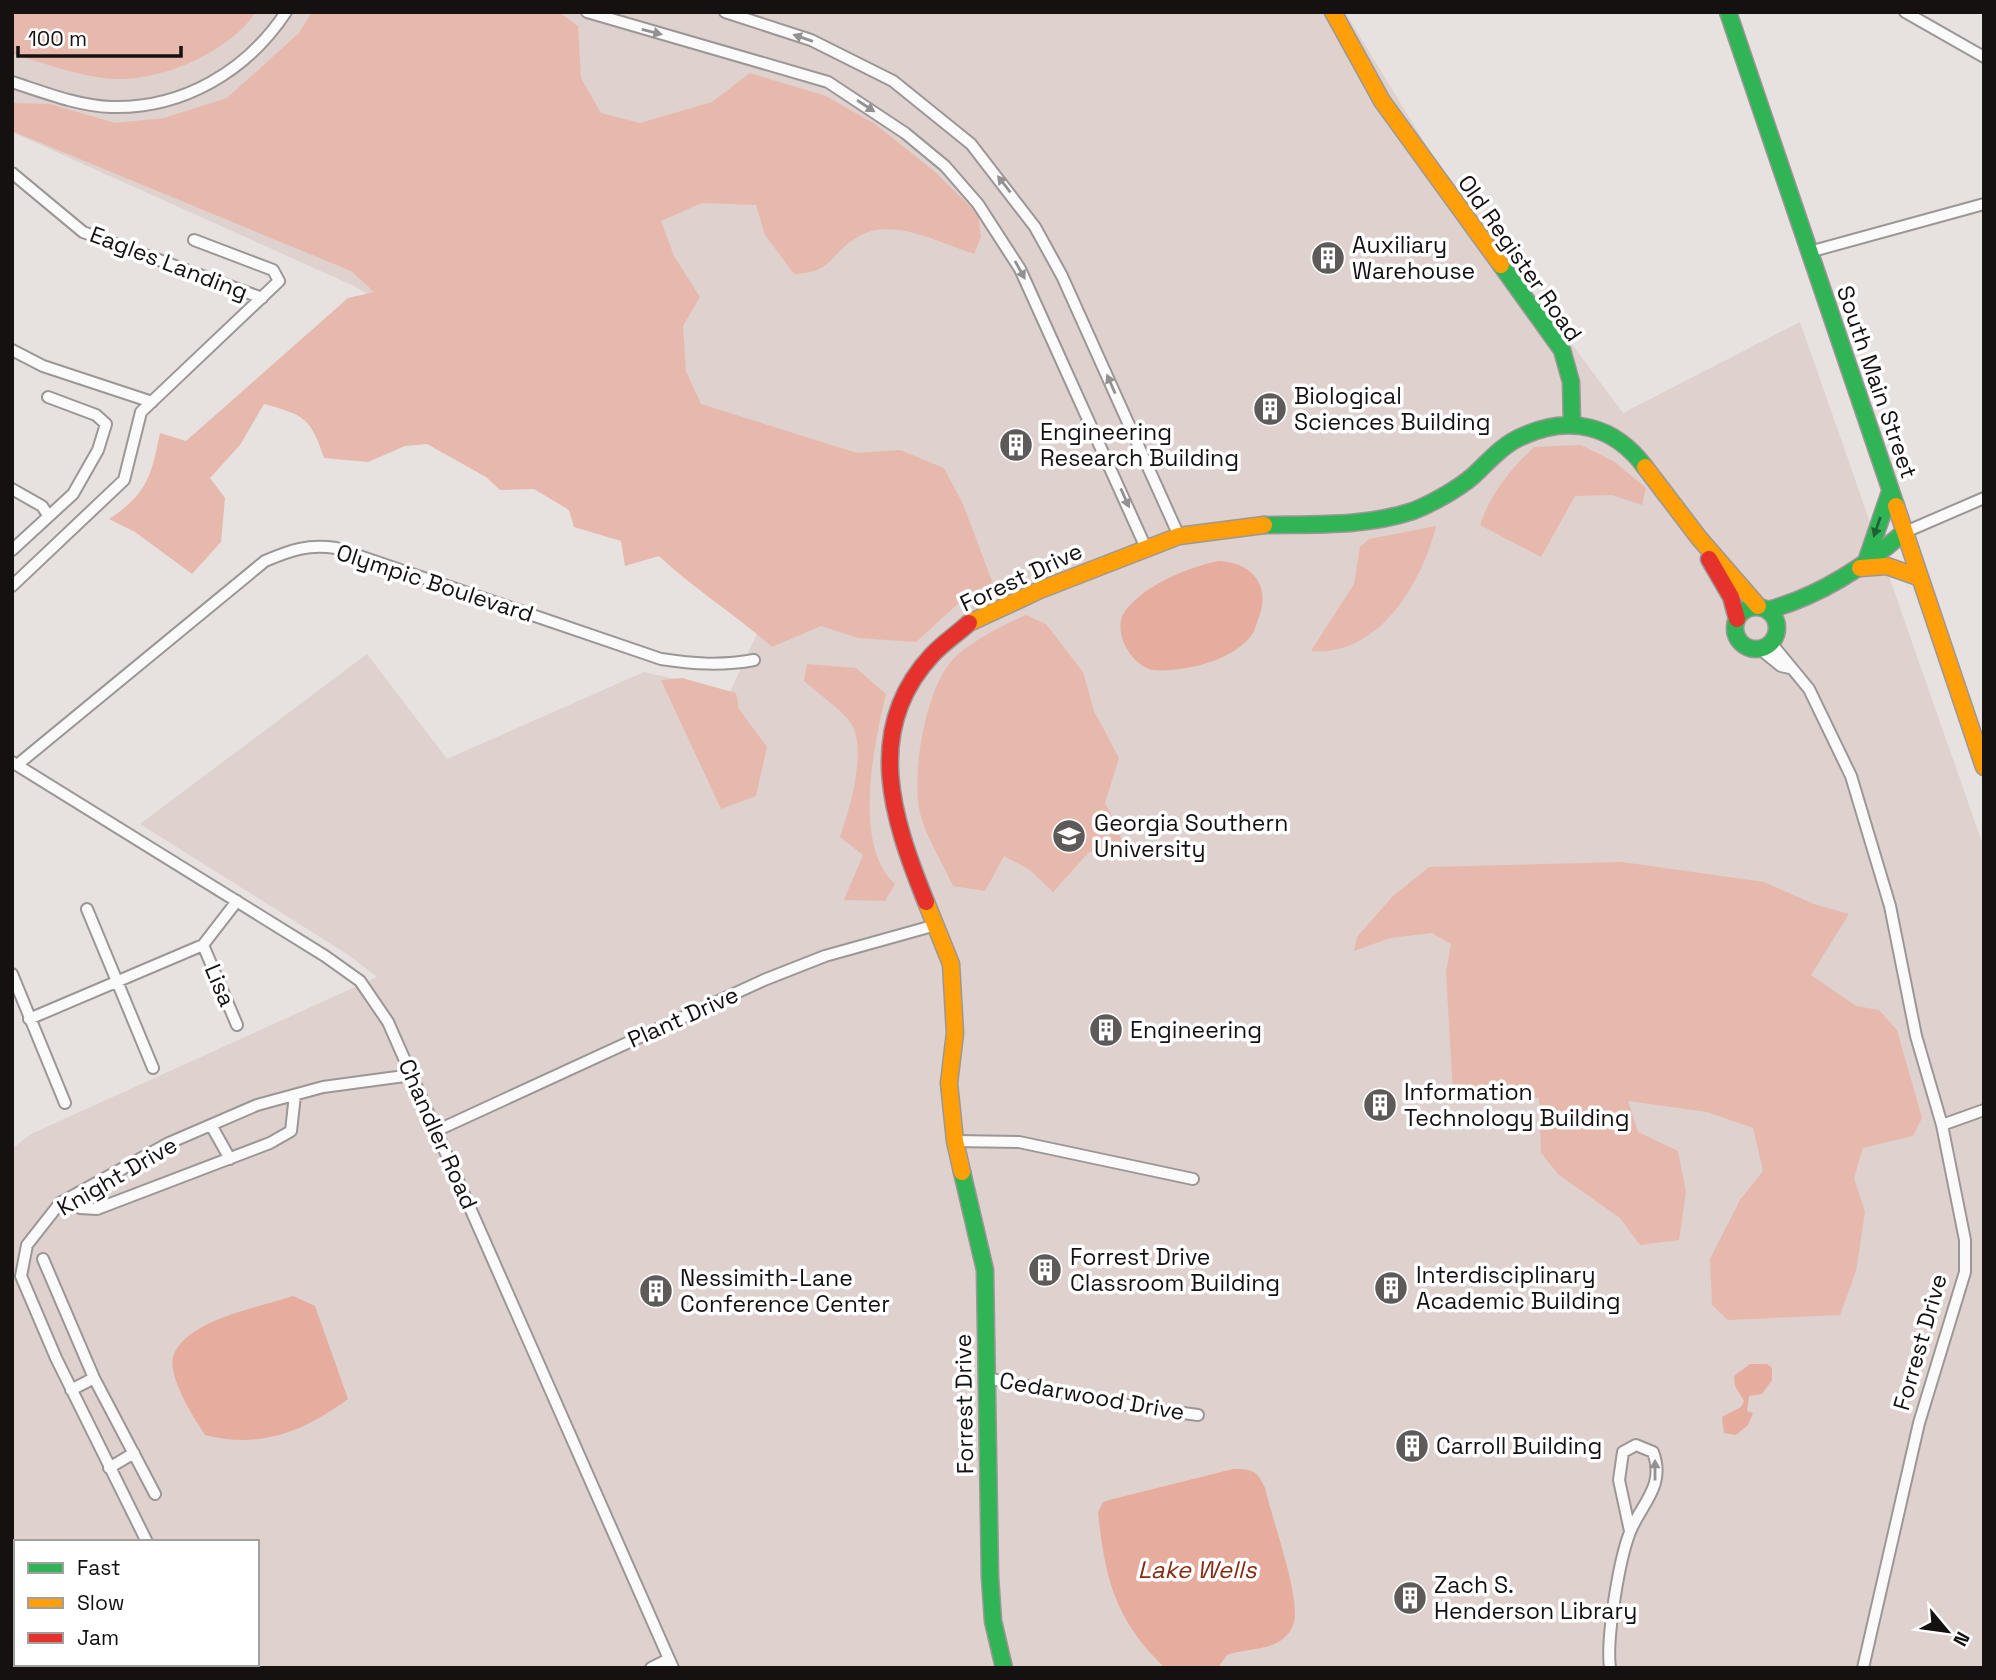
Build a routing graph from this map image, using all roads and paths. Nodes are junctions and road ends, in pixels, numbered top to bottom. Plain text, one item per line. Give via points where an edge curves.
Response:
1 (286, 12) edge
2 (587, 12) edge
3 (725, 12) edge
4 (1333, 12) edge
5 (1728, 12) edge
6 (1905, 12) edge
7 (1984, 57) edge
8 (12, 82) edge
9 (12, 173) edge
10 (1984, 204) edge
11 (194, 240) dead end
12 (1808, 252) junction
13 (262, 298) junction
14 (12, 351) edge
15 (48, 397) dead end
16 (152, 402) junction
17 (1572, 423) junction
18 (12, 489) edge
19 (1890, 492) junction
20 (1984, 498) edge
21 (48, 515) junction
22 (1903, 533) junction
23 (1179, 536) junction
24 (1699, 538) junction
25 (1146, 548) junction
26 (12, 551) edge
27 (1861, 565) junction
28 (1918, 577) junction
29 (12, 586) edge
30 (1812, 596) junction
31 (1763, 608) junction
32 (1737, 619) junction
33 (1769, 642) junction
34 (754, 660) dead end
35 (15, 764) edge
36 (1984, 767) edge
37 (236, 901) junction
38 (87, 909) dead end
39 (936, 925) junction
40 (203, 945) junction
41 (12, 974) edge
42 (118, 980) junction
43 (29, 1019) junction
44 (237, 1025) dead end
45 (153, 1068) dead end
46 (411, 1074) junction
47 (295, 1095) junction
48 (65, 1103) dead end
49 (1984, 1110) edge
50 (211, 1125) junction
51 (1942, 1125) junction
52 (438, 1130) junction
53 (955, 1141) junction
54 (229, 1158) junction
55 (1193, 1179) dead end
56 (69, 1199) junction
57 (43, 1259) dead end
58 (94, 1378) junction
59 (986, 1378) junction
60 (71, 1390) junction
61 (1198, 1415) dead end
62 (134, 1454) junction
63 (110, 1468) junction
64 (155, 1494) dead end
65 (1630, 1531) junction
66 (146, 1540) edge
67 (671, 1664) edge
68 (650, 1668) edge
69 (1004, 1668) edge
70 (1610, 1668) edge
71 (1863, 1668) edge

1 - 8 street via 268,40 224,76 174,99 110,107
2 -> 25 street via 828,82 945,166 978,204 1020,269
23 -> 3 street via 1062,276 1035,227 971,144 893,81 811,40
4 - 17 street, Old Register Road via 1382,101 1562,350 1572,382
5 - 12 street, South Main Street
6 - 7 street
9 - 13 street, Eagles Landing via 83,232
10 - 12 street
11 - 13 street, Eagles Landing via 273,270 279,281
12 - 19 street, South Main Street
13 - 16 street, Eagles Landing
14 - 16 street
15 - 21 street via 96,415 106,424 98,450 73,494
16 - 29 street, Eagles Landing via 141,412 124,480
17 - 23 street, Forest Drive via 1522,436 1470,478 1415,510 1341,524 1245,525
17 - 24 street via 1604,432 1635,453
18 - 21 street via 42,506
19 - 22 street, South Main Street
19 -> 27 street
20 - 22 street
21 - 26 street
22 - 27 street
22 - 28 street, South Main Street
23 - 25 street, Forest Drive
24 - 31 street
24 - 32 street via 1731,597
25 - 39 street, Forest Drive via 972,621 932,655 910,685 893,727 888,773 903,845
27 - 28 street via 1887,566
27 - 30 street
28 - 36 street, South Main Street
30 - 31 street
30 - 33 street
31 - 32 street via 1746,609
31 - 33 street via 1776,621
32 - 33 street via 1739,641 1748,648
33 - 51 street, Forrest Drive via 1782,666 1790,668 1809,690 1851,776 1889,906 1916,1036
34 - 35 street, Olympic Boulevard via 694,665 661,659 336,548 303,547 265,561
35 - 37 street, Chandler Road
37 - 40 street
37 - 46 street, Chandler Road via 360,981 388,1022
38 - 42 street
39 - 52 street, Plant Drive via 825,956 764,980
39 - 53 street, Forest Drive via 951,964 955,1002 949,1083
40 - 42 street
40 - 44 street, Lisa
41 - 43 street
42 - 43 street
42 - 45 street
43 - 48 street
46 - 47 street, Knight Drive
46 - 52 street, Chandler Road
47 - 50 street, Knight Drive
47 - 54 street via 290,1131
49 - 51 street
50 - 54 street
50 - 56 street, Knight Drive
51 - 71 street, Forrest Drive via 1965,1240 1965,1272 1919,1423
52 - 67 street, Chandler Road
53 - 55 street via 1019,1142
53 - 59 street, Forrest Drive via 985,1270
54 - 56 street via 97,1209 80,1208
56 - 60 street, Knight Drive via 40,1225 27,1245 21,1276
57 - 58 street
58 - 60 street
58 - 62 street
59 - 61 street, Cedarwood Drive
59 - 69 street, Forrest Drive via 990,1588
60 - 63 street, Knight Drive
62 - 63 street
62 - 64 street
63 - 66 street, Knight Drive
65 -> 65 street via 1644,1510 1658,1464 1653,1452 1636,1445 1623,1452 1619,1480
65 - 70 street via 1610,1629
67 - 68 street

